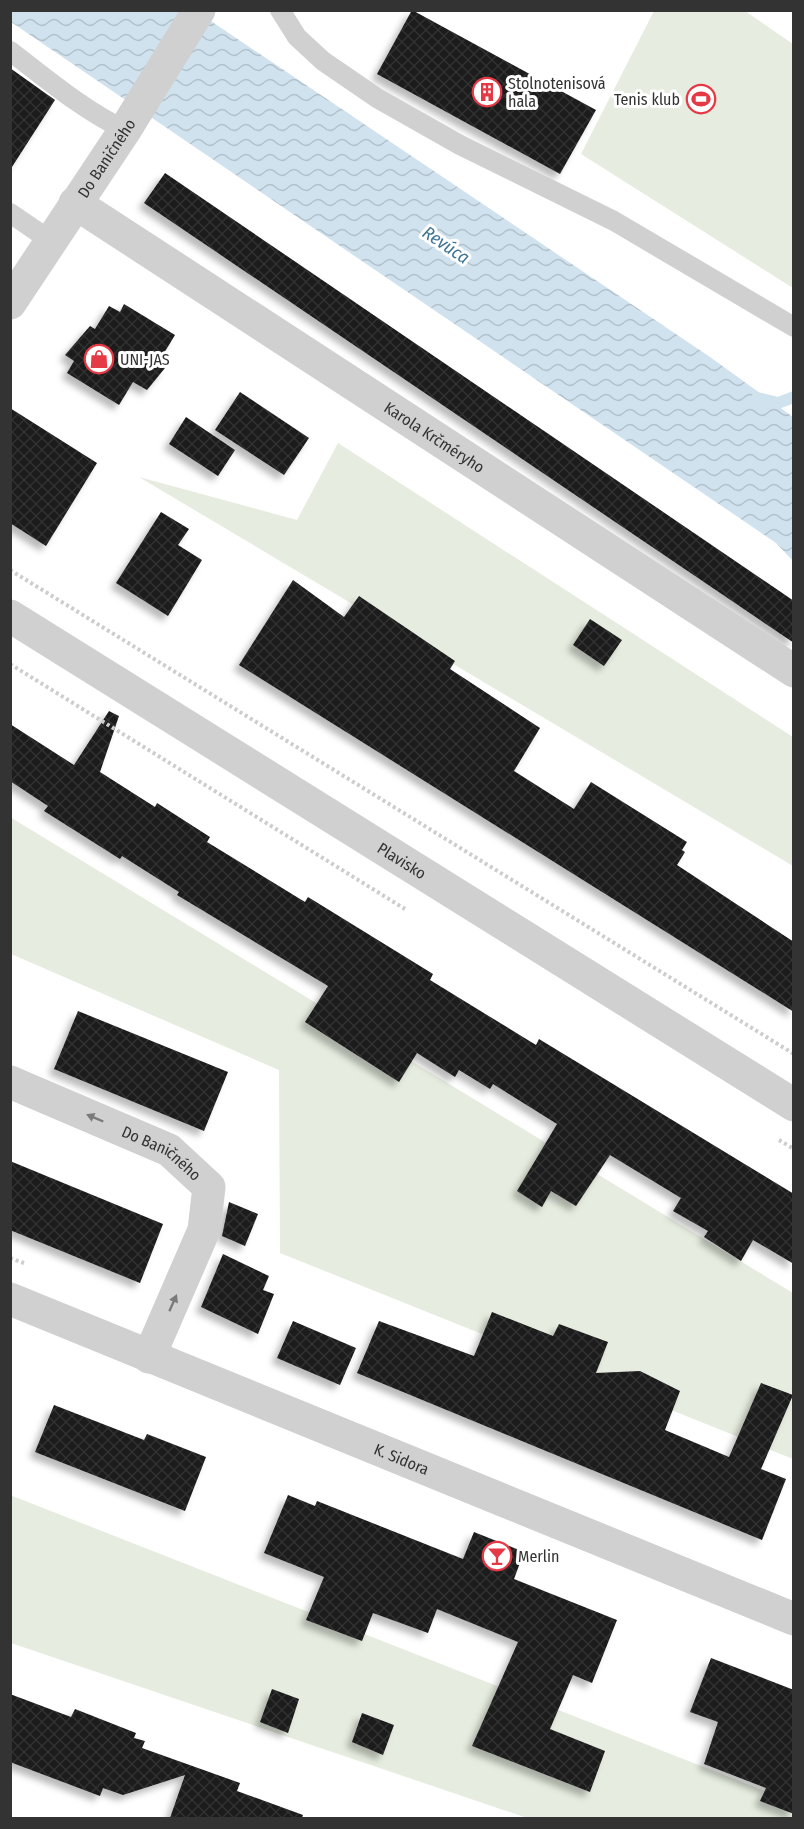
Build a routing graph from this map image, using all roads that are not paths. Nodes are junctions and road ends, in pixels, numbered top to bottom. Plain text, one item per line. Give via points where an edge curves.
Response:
1 (199, 10) edge
2 (280, 10) edge
3 (10, 51) edge
4 (129, 124) junction
5 (75, 203) junction
6 (10, 213) edge
7 (51, 241) junction
8 (10, 303) edge
9 (794, 327) edge
10 (10, 616) edge
11 (794, 671) edge
12 (10, 1082) edge
13 (794, 1105) edge
14 (10, 1299) edge
15 (149, 1357) junction
16 (794, 1619) edge

1 - 4 street, Do Baničného
2 - 9 lane via 297,37 323,61 376,98 451,141 614,221
3 - 4 lane via 105,120
4 - 5 street, Do Baničného
5 - 7 street, Do Baničného
5 - 11 street, Karola Krčméryho
6 - 7 lane
7 - 8 street, Do Baničného
10 - 13 street, Plavisko
15 -> 12 street, Do Baničného via 204,1230 209,1187 169,1149
14 - 15 street, K. Sidora
15 - 16 street, K. Sidora

